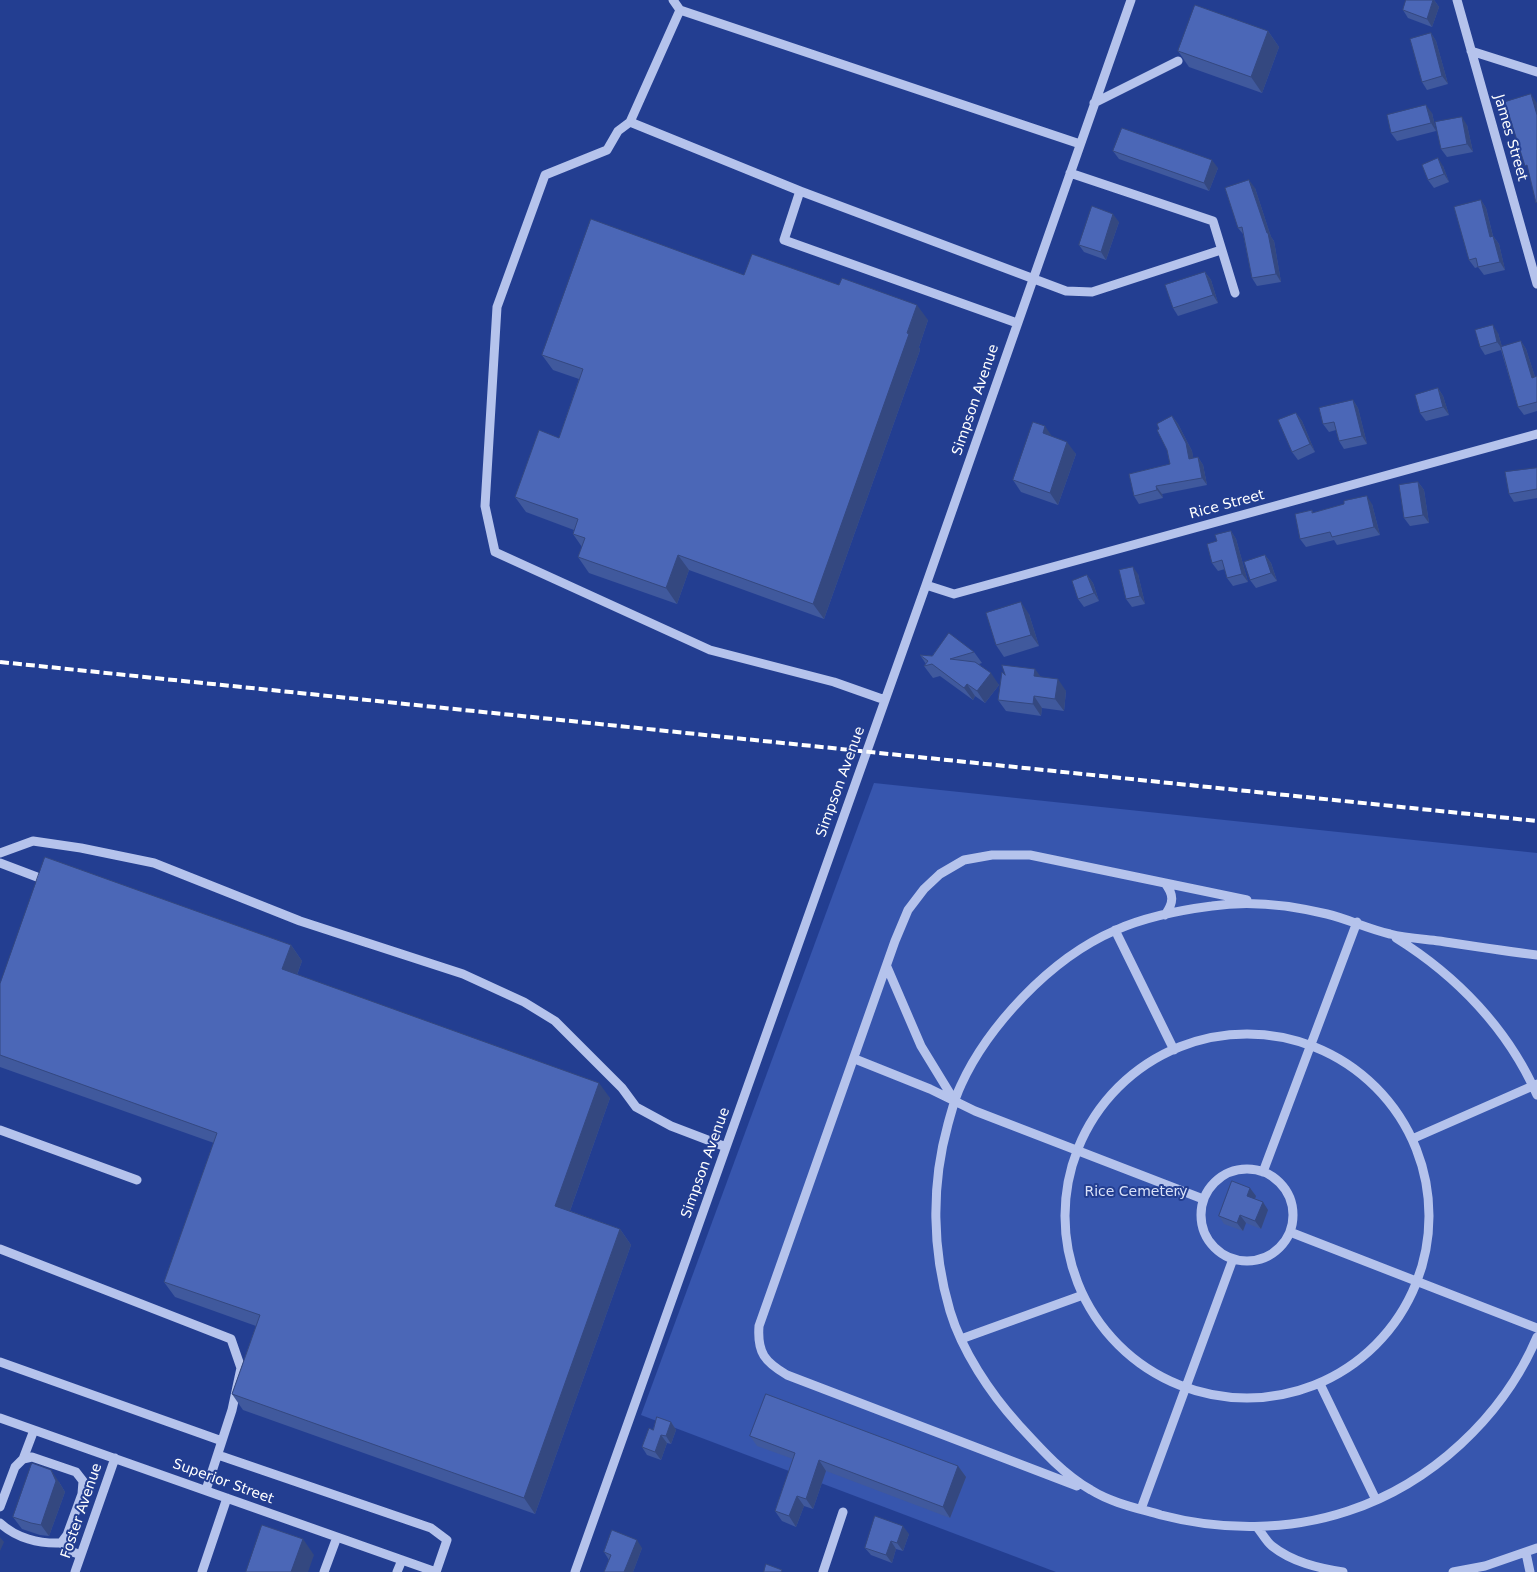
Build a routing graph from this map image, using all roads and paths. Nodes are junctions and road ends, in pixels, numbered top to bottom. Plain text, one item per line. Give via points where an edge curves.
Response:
1 (673, 0) edge
2 (1130, 0) edge
3 (1457, 0) edge
4 (680, 10) junction
5 (1471, 50) junction
6 (1178, 61) edge
7 (1537, 72) edge
8 (1094, 103) junction
9 (630, 122) junction
10 (1080, 144) junction
11 (1070, 173) junction
12 (800, 191) junction
13 (1221, 250) junction
14 (1033, 277) junction
15 (1537, 284) edge
16 (1235, 293) dead end
17 (1017, 324) junction
18 (1537, 434) edge
19 (926, 585) junction
20 (885, 700) junction
21 (0, 853) edge
22 (0, 863) edge
23 (37, 877) edge
24 (1165, 882) junction
25 (1263, 904) junction
26 (1166, 915) junction
27 (1357, 922) junction
28 (1115, 930) junction
29 (1391, 935) junction
30 (1537, 955) edge
31 (887, 967) junction
32 (1312, 1046) junction
33 (1174, 1050) junction
34 (855, 1060) junction
35 (1535, 1085) edge
36 (1537, 1095) edge
37 (954, 1100) junction
38 (0, 1130) edge
39 (1412, 1139) junction
40 (726, 1147) junction
41 (1079, 1151) junction
42 (1264, 1172) junction
43 (137, 1180) dead end
44 (1203, 1199) junction
45 (1290, 1232) junction
46 (0, 1249) edge
47 (1233, 1259) junction
48 (1417, 1281) junction
49 (1083, 1295) junction
50 (1537, 1328) edge
51 (1537, 1337) edge
52 (961, 1339) junction
53 (0, 1362) edge
54 (1320, 1384) junction
55 (1185, 1388) junction
56 (0, 1418) edge
57 (34, 1430) junction
58 (222, 1441) junction
59 (218, 1455) junction
60 (115, 1458) junction
61 (23, 1459) junction
62 (206, 1490) junction
63 (1093, 1492) junction
64 (227, 1498) junction
65 (1376, 1500) junction
66 (0, 1507) edge
67 (1141, 1510) junction
68 (843, 1512) dead end
69 (0, 1523) edge
70 (1257, 1527) junction
71 (337, 1537) junction
72 (60, 1542) junction
73 (1537, 1548) edge
74 (1526, 1553) junction
75 (81, 1555) junction
76 (402, 1560) junction
77 (1323, 1570) edge
78 (75, 1572) edge
79 (202, 1572) edge
80 (324, 1572) edge
81 (397, 1572) edge
82 (436, 1572) edge
83 (576, 1572) edge
84 (823, 1572) edge
85 (1343, 1572) edge
86 (1453, 1572) edge
87 (1530, 1572) edge

1 - 4 street
2 - 8 street, Simpson Avenue
3 - 5 street, James Street
4 - 9 street
4 - 10 street
5 - 7 street
5 - 15 street, James Street
6 - 8 street
8 - 10 street, Simpson Avenue
9 - 12 street
9 - 20 street via 618,132 607,150 545,174 497,307 485,506 496,552 710,650 834,682
10 - 11 street, Simpson Avenue
11 - 13 street via 1213,221
11 - 14 street, Simpson Avenue
12 - 14 street
12 - 17 street via 784,240
13 - 14 street via 1092,292 1066,291
13 - 16 street
14 - 17 street, Simpson Avenue
17 - 19 street, Simpson Avenue
18 - 19 street, Rice Street via 954,594
19 - 20 street, Simpson Avenue
20 - 40 street, Simpson Avenue
21 - 40 street via 33,841 154,863 300,921 463,974 524,1002 555,1021 622,1088 636,1107 671,1126
22 - 23 street
24 - 25 street
24 - 26 street via 1172,892 1173,901
24 - 31 street via 1030,855 992,855 964,860 940,874 908,910
25 - 26 street via 1213,905
25 - 27 street
26 - 28 street
27 - 29 street
27 - 32 street
28 - 33 street
28 - 37 street via 1052,969 1011,1010 973,1061
29 - 30 street
29 - 35 street via 1420,953 1475,1000
31 - 34 street
31 - 37 street via 920,1046
32 - 33 street via 1250,1034 1224,1035
32 - 39 street via 1370,1081 1400,1117
32 - 42 street
33 - 41 street via 1123,1082 1092,1122
34 - 37 street
34 - 63 street via 760,1326 758,1340 763,1356 787,1375
35 - 36 street
35 - 39 street
37 - 41 street
37 - 52 street via 937,1175 935,1211 943,1280
38 - 43 street
39 - 48 street via 1423,1174 1429,1229
40 - 83 street, Simpson Avenue
41 - 44 street
41 - 49 street via 1065,1206 1071,1262
42 - 44 street via 1235,1170 1221,1176
42 - 45 street via 1286,1190 1292,1204
44 - 47 street via 1200,1213 1202,1228 1209,1242
45 - 47 street via 1276,1251 1266,1257 1244,1261
45 - 48 street
46 - 58 street via 231,1339 241,1368
47 - 55 street
48 - 50 street
48 - 54 street via 1404,1307 1380,1338 1361,1356
49 - 52 street
49 - 55 street via 1095,1316 1129,1353 1151,1371
51 - 65 street via 1521,1371 1474,1432 1420,1476
52 - 63 street via 1001,1405 1052,1460
53 - 58 street
54 - 55 street via 1276,1397 1244,1399
54 - 65 street
55 - 67 street
56 - 57 street, Superior Street
57 - 60 street, Superior Street
57 - 61 street
58 - 59 street
59 - 62 street
59 - 82 street via 431,1528 447,1540
60 - 62 street, Superior Street
60 - 75 street, Foster Avenue
61 - 66 street via 15,1467
61 - 72 street via 32,1457 76,1472 83,1481 82,1494 67,1535
62 - 64 street, Superior Street
63 - 67 street
64 - 71 street, Superior Street
64 - 79 street
65 - 70 street via 1332,1516
67 - 70 street via 1213,1525
68 - 84 street
69 - 72 street via 8,1531 32,1540 49,1544
70 - 77 street via 1278,1550
71 - 76 street, Superior Street
71 - 80 street
72 - 75 street
73 - 74 street
74 - 86 street
74 - 87 street
75 - 78 street, Foster Avenue
76 - 81 street
76 - 82 street, Superior Street
77 - 85 street

